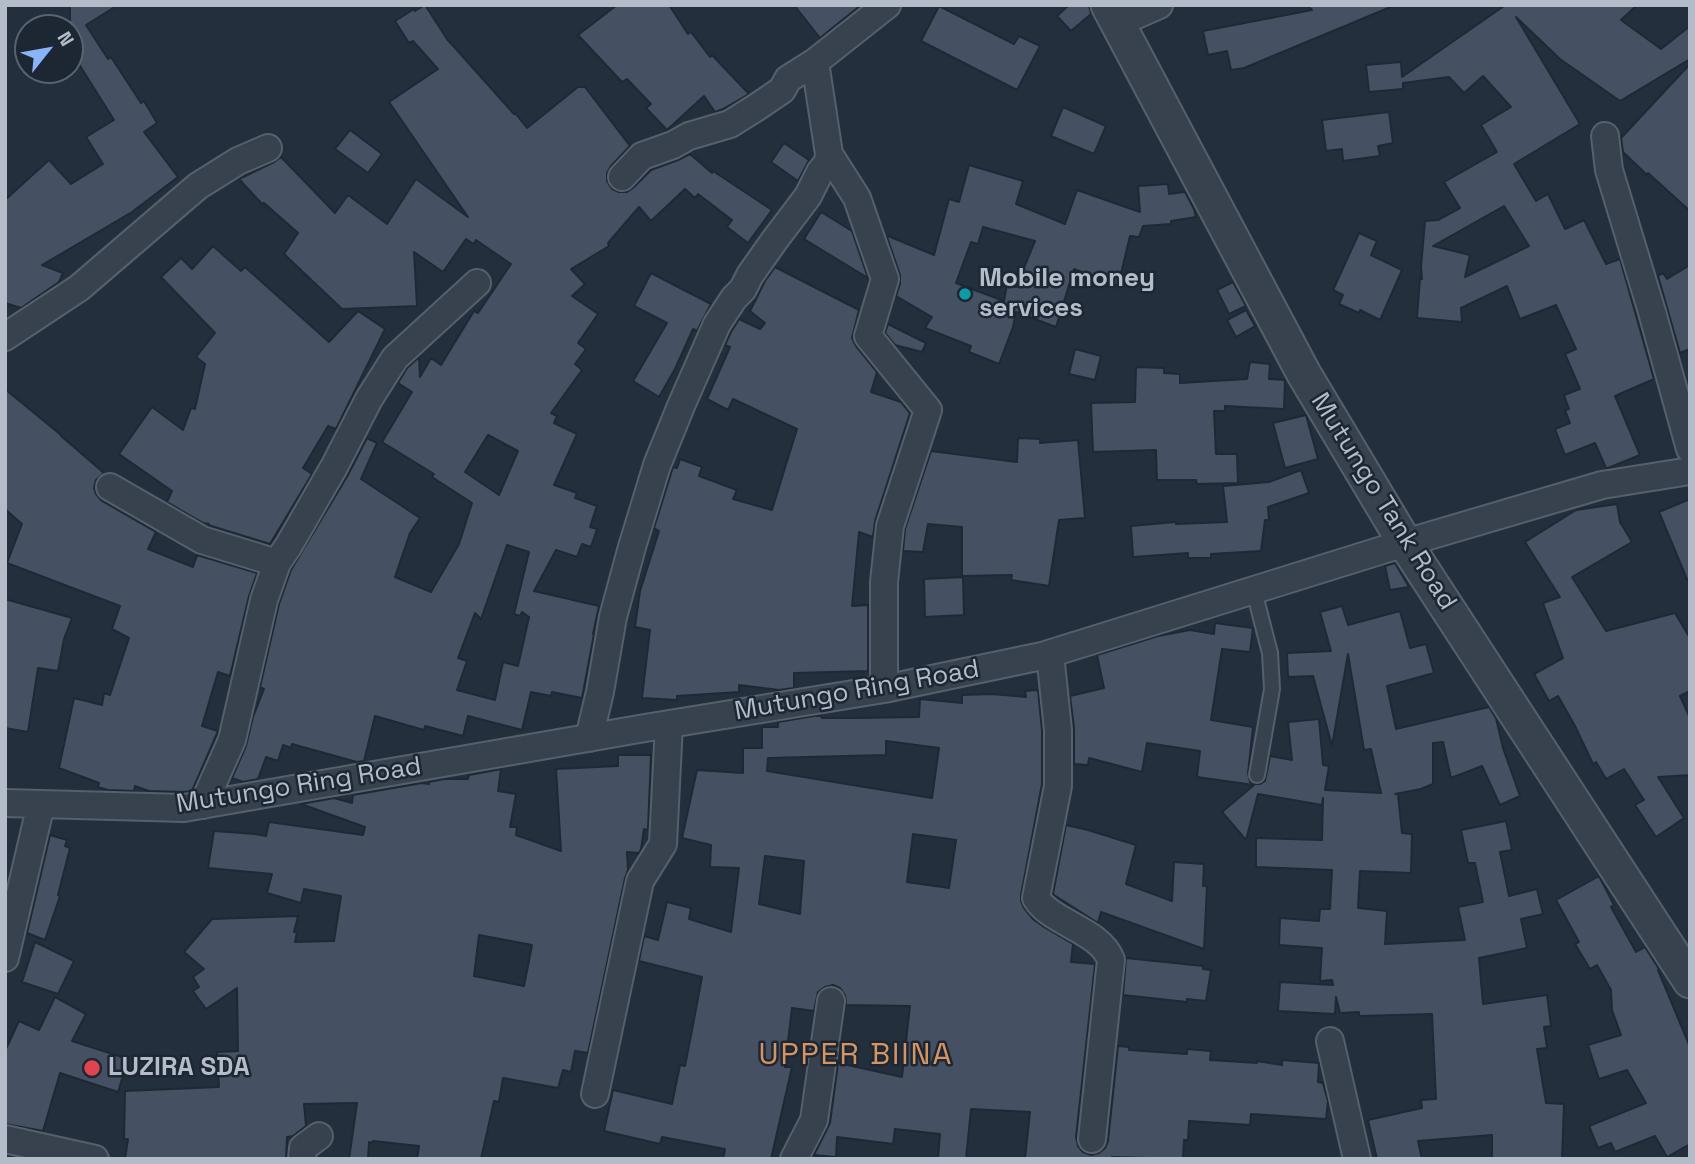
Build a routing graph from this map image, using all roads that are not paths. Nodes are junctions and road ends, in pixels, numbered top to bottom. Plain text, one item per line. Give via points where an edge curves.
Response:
1 (887, 5) edge
2 (1158, 5) edge
3 (1112, 15) edge
4 (815, 62) junction
5 (1605, 136) dead end
6 (268, 148) dead end
7 (829, 154) junction
8 (622, 177) dead end
9 (477, 283) dead end
10 (5, 337) edge
11 (1690, 449) edge
12 (1690, 471) edge
13 (110, 487) dead end
14 (1405, 543) junction
15 (277, 563) junction
16 (1254, 591) junction
17 (1050, 654) junction
18 (884, 689) junction
19 (668, 724) junction
20 (589, 738) junction
21 (1257, 775) dead end
22 (5, 803) edge
23 (41, 804) junction
24 (203, 805) junction
25 (5, 958) edge
26 (1690, 981) edge
27 (831, 1001) dead end
28 (1330, 1041) dead end
29 (595, 1094) dead end
30 (318, 1136) dead end
31 (5, 1139) edge
32 (1092, 1139) dead end
33 (95, 1159) edge
34 (302, 1159) edge
35 (794, 1159) edge
36 (1357, 1159) edge

1 - 4 street
2 - 3 street
3 - 14 street, Mutungo Tank Road via 1304,374
4 - 7 street
4 - 8 street via 730,124 642,156
5 - 11 street via 1609,170
6 - 10 street via 198,186 79,288
7 - 18 street via 857,198 885,279 867,336 928,410 890,526 884,583
7 - 20 street via 808,196 717,324 681,406 632,547
9 - 15 street via 395,358
12 - 14 street, Mutungo Ring Road via 1602,485
13 - 15 street via 202,540
14 - 16 street, Mutungo Ring Road
14 - 26 street, Mutungo Tank Road
15 - 24 street via 232,740
16 - 17 street, Mutungo Ring Road
16 - 21 lane via 1270,653 1272,689
17 - 18 street, Mutungo Ring Road
17 - 32 street via 1058,786 1037,898 1042,907 1107,950 1111,960
18 - 19 street, Mutungo Ring Road
19 - 20 street, Mutungo Ring Road
19 - 29 street via 663,844 640,881
20 - 24 street, Mutungo Ring Road
22 - 23 street, Mutungo Ring Road
23 - 24 street, Mutungo Ring Road
23 - 25 street
27 - 35 street via 814,1120
28 - 36 street
30 - 34 street via 303,1149
31 - 33 street

